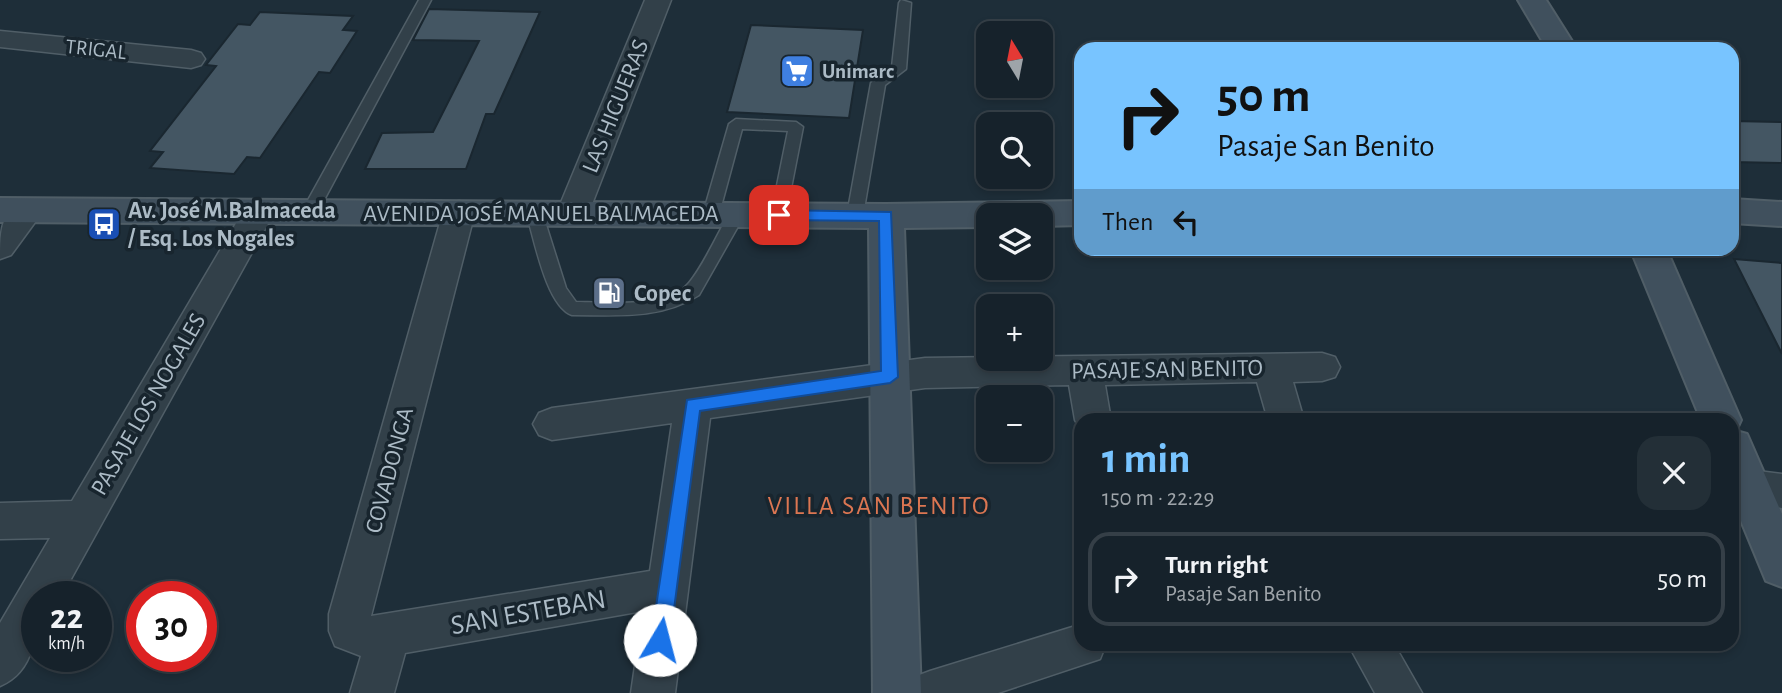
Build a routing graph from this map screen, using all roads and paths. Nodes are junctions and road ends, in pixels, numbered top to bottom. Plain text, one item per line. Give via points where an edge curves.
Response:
1 (425, 0) edge
2 (658, 0) edge
3 (1532, 0) edge
4 (905, 3) dead end
5 (0, 38) edge
6 (1558, 42) edge
7 (191, 59) dead end
8 (14, 210) edge
9 (259, 211) junction
10 (310, 211) junction
11 (1739, 211) edge
12 (459, 212) junction
13 (534, 212) junction
14 (573, 212) junction
15 (1074, 213) edge
16 (724, 214) junction
17 (1782, 214) edge
18 (779, 215) junction
19 (871, 216) junction
20 (0, 247) edge
21 (1651, 256) edge
22 (1322, 367) dead end
23 (1271, 368) junction
24 (1085, 370) junction
25 (890, 377) junction
26 (693, 405) junction
27 (1092, 413) edge
28 (1284, 413) edge
29 (1718, 413) edge
30 (552, 425) dead end
31 (1739, 456) edge
32 (1766, 489) edge
33 (83, 519) junction
34 (0, 521) edge
35 (1782, 566) edge
36 (48, 581) edge
37 (668, 586) junction
38 (21, 628) edge
39 (389, 635) junction
40 (1074, 648) edge
41 (1373, 651) edge
42 (0, 664) edge
43 (372, 693) edge
44 (653, 693) edge
45 (897, 693) edge
46 (930, 693) edge
47 (1400, 693) edge

1 - 10 lane
2 - 14 street, LAS HIGUERAS
3 - 6 main road
4 - 19 lane via 899,69 878,83
5 - 7 street, TRIGAL
8 - 9 main road, AVENIDA JOSÉ MANUEL BALMACEDA
8 - 20 street
9 - 10 main road, AVENIDA JOSÉ MANUEL BALMACEDA
9 - 33 street, PASAJE LOS NOGALES
10 - 12 main road, AVENIDA JOSÉ MANUEL BALMACEDA
11 - 17 main road
12 - 13 main road, AVENIDA JOSÉ MANUEL BALMACEDA
12 - 39 street, COVADONGA via 348,624 356,635
13 - 14 main road, AVENIDA JOSÉ MANUEL BALMACEDA
13 - 16 lane via 558,291 572,308 650,307 682,299 693,290
14 - 16 main road, AVENIDA JOSÉ MANUEL BALMACEDA
15 - 19 main road, AVENIDA JOSÉ MANUEL BALMACEDA
16 - 18 main road, AVENIDA JOSÉ MANUEL BALMACEDA
16 - 18 lane via 736,124 796,127
18 - 19 main road, AVENIDA JOSÉ MANUEL BALMACEDA
19 - 25 main road
21 - 29 main road
22 - 23 street, PASAJE SAN BENITO
23 - 24 street, PASAJE SAN BENITO
23 - 28 street
24 - 25 street, PASAJE SAN BENITO
24 - 27 street
25 - 26 street, PASAJE SAN BENITO
25 - 45 main road
26 - 30 street, PASAJE SAN BENITO
26 - 37 street
31 - 32 main road
32 - 35 main road
33 - 34 street
33 - 36 street, PASAJE LOS NOGALES
37 - 39 street, SAN ESTEBAN
37 - 44 street
38 - 42 street, PASAJE LOS NOGALES
39 - 43 street
40 - 46 street
41 - 47 street

